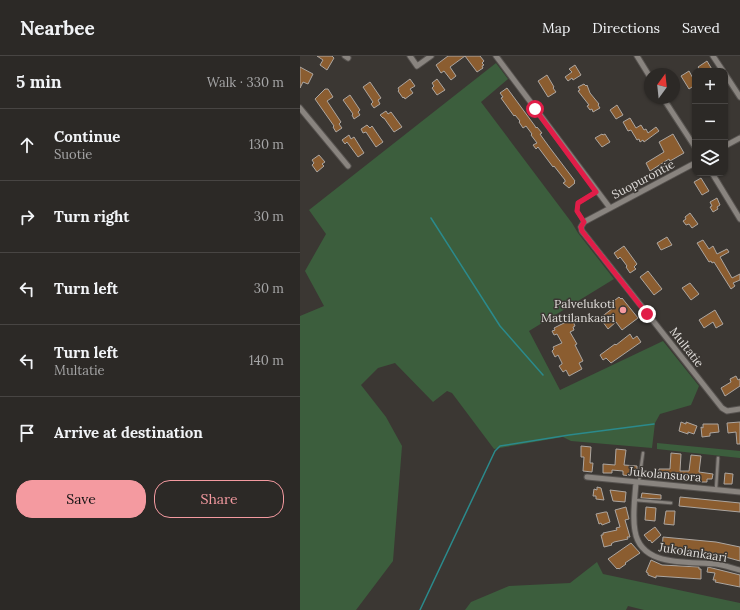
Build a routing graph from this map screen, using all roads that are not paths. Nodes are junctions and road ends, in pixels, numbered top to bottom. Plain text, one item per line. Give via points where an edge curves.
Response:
1 (410, 56) edge
2 (430, 56) edge
3 (496, 56) edge
4 (637, 56) edge
5 (713, 56) edge
6 (644, 68) edge
7 (721, 68) edge
8 (728, 79) edge
9 (740, 97) edge
10 (667, 104) edge
11 (300, 108) edge
12 (740, 138) edge
13 (692, 142) edge
14 (728, 144) edge
15 (692, 165) edge
16 (348, 166) dead end
17 (714, 176) edge
18 (596, 192) junction
19 (610, 208) junction
20 (740, 219) edge
21 (583, 225) junction
22 (740, 409) edge
23 (642, 452) dead end
24 (718, 458) dead end
25 (587, 477) dead end
26 (638, 482) junction
27 (716, 489) junction
28 (740, 492) edge
29 (635, 500) junction
30 (670, 503) dead end
31 (740, 570) edge

1 - 2 street via 417,66
3 - 18 street
4 - 6 street
5 - 7 street
8 - 9 street
10 - 13 street
11 - 16 street
12 - 14 street
15 - 19 street, Suopurontie
17 - 20 street
18 - 19 street
18 - 21 lane via 578,203 577,211
19 - 21 street, Suopurontie
21 - 22 street, Multatie via 582,231 722,408 727,411
23 - 26 lane
24 - 27 lane
25 - 26 street, Jukolansuora
26 - 27 street, Jukolansuora
26 - 29 street, Jukolankaari
27 - 28 street, Jukolansuora
29 - 30 lane
29 - 31 street, Jukolankaari via 634,523 637,541 648,554 666,560 718,565

